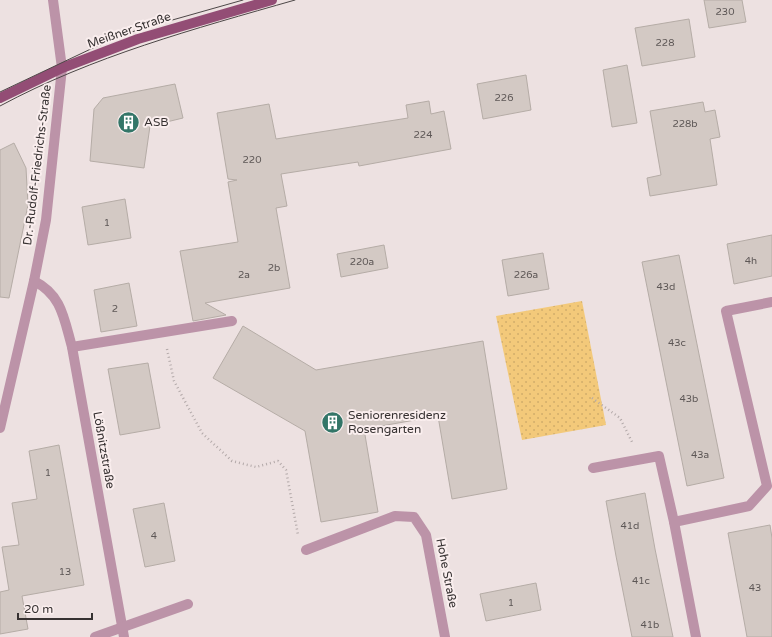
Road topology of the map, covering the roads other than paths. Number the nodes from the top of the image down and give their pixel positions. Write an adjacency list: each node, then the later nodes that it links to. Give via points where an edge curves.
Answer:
1 (53, 0): 3 (street, Dr.-Rudolf-Friedrichs-Straße)
2 (272, 0): 3 (main road, Meißner Straße, via 138,39)
3 (62, 68): 4 (main road, Meißner Straße); 5 (street, Dr.-Rudolf-Friedrichs-Straße, via 46,220)
4 (0, 98)
5 (34, 281): 8 (street, Lößnitzstraße, via 46,287 55,297 63,313); 9 (street, Dr.-Rudolf-Friedrichs-Straße)
6 (772, 302): 11 (street, via 726,311 767,486 749,506)
7 (232, 321): 8 (street)
8 (72, 347): 14 (street, Lößnitzstraße)
9 (0, 428)
10 (593, 468): 11 (street, via 659,456)
11 (674, 522): 17 (street)
12 (306, 550): 16 (street, Hohe Straße, via 395,516 414,517 426,535)
13 (188, 604): 14 (street)
14 (123, 632): 15 (street)
15 (95, 637)
16 (445, 637)
17 (696, 637)

